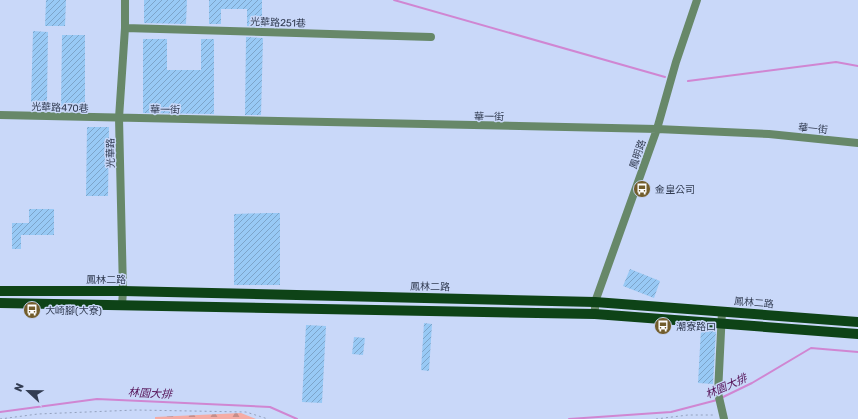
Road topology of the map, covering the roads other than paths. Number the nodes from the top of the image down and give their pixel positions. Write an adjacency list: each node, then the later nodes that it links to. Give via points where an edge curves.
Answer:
1 (125, 0): 3 (street, 光華路)
2 (694, 1): 7 (street, 鳳明路)
3 (125, 28): 4 (street, 光華路251巷); 6 (street, 光華路)
4 (431, 37)
5 (0, 115): 6 (street, 光華路470巷)
6 (119, 118): 7 (street, 華一街); 10 (street, 光華路)
7 (657, 129): 8 (street, 華一街, via 769,134); 11 (street, 鳳明路)
8 (858, 143)
9 (0, 290): 10 (main road, 鳳林二路)
10 (123, 291): 11 (main road, 鳳林二路); 13 (street, 光華路)
11 (596, 302): 14 (main road, 鳳林二路); 15 (street, 鳳明路)
12 (0, 303): 13 (main road)
13 (122, 305): 15 (main road)
14 (722, 311): 16 (main road, 鳳林二路); 17 (street)
15 (595, 314): 17 (main road)
16 (858, 322)
17 (722, 323): 18 (main road); 19 (street, via 718,392)
18 (858, 334)
19 (723, 415)

